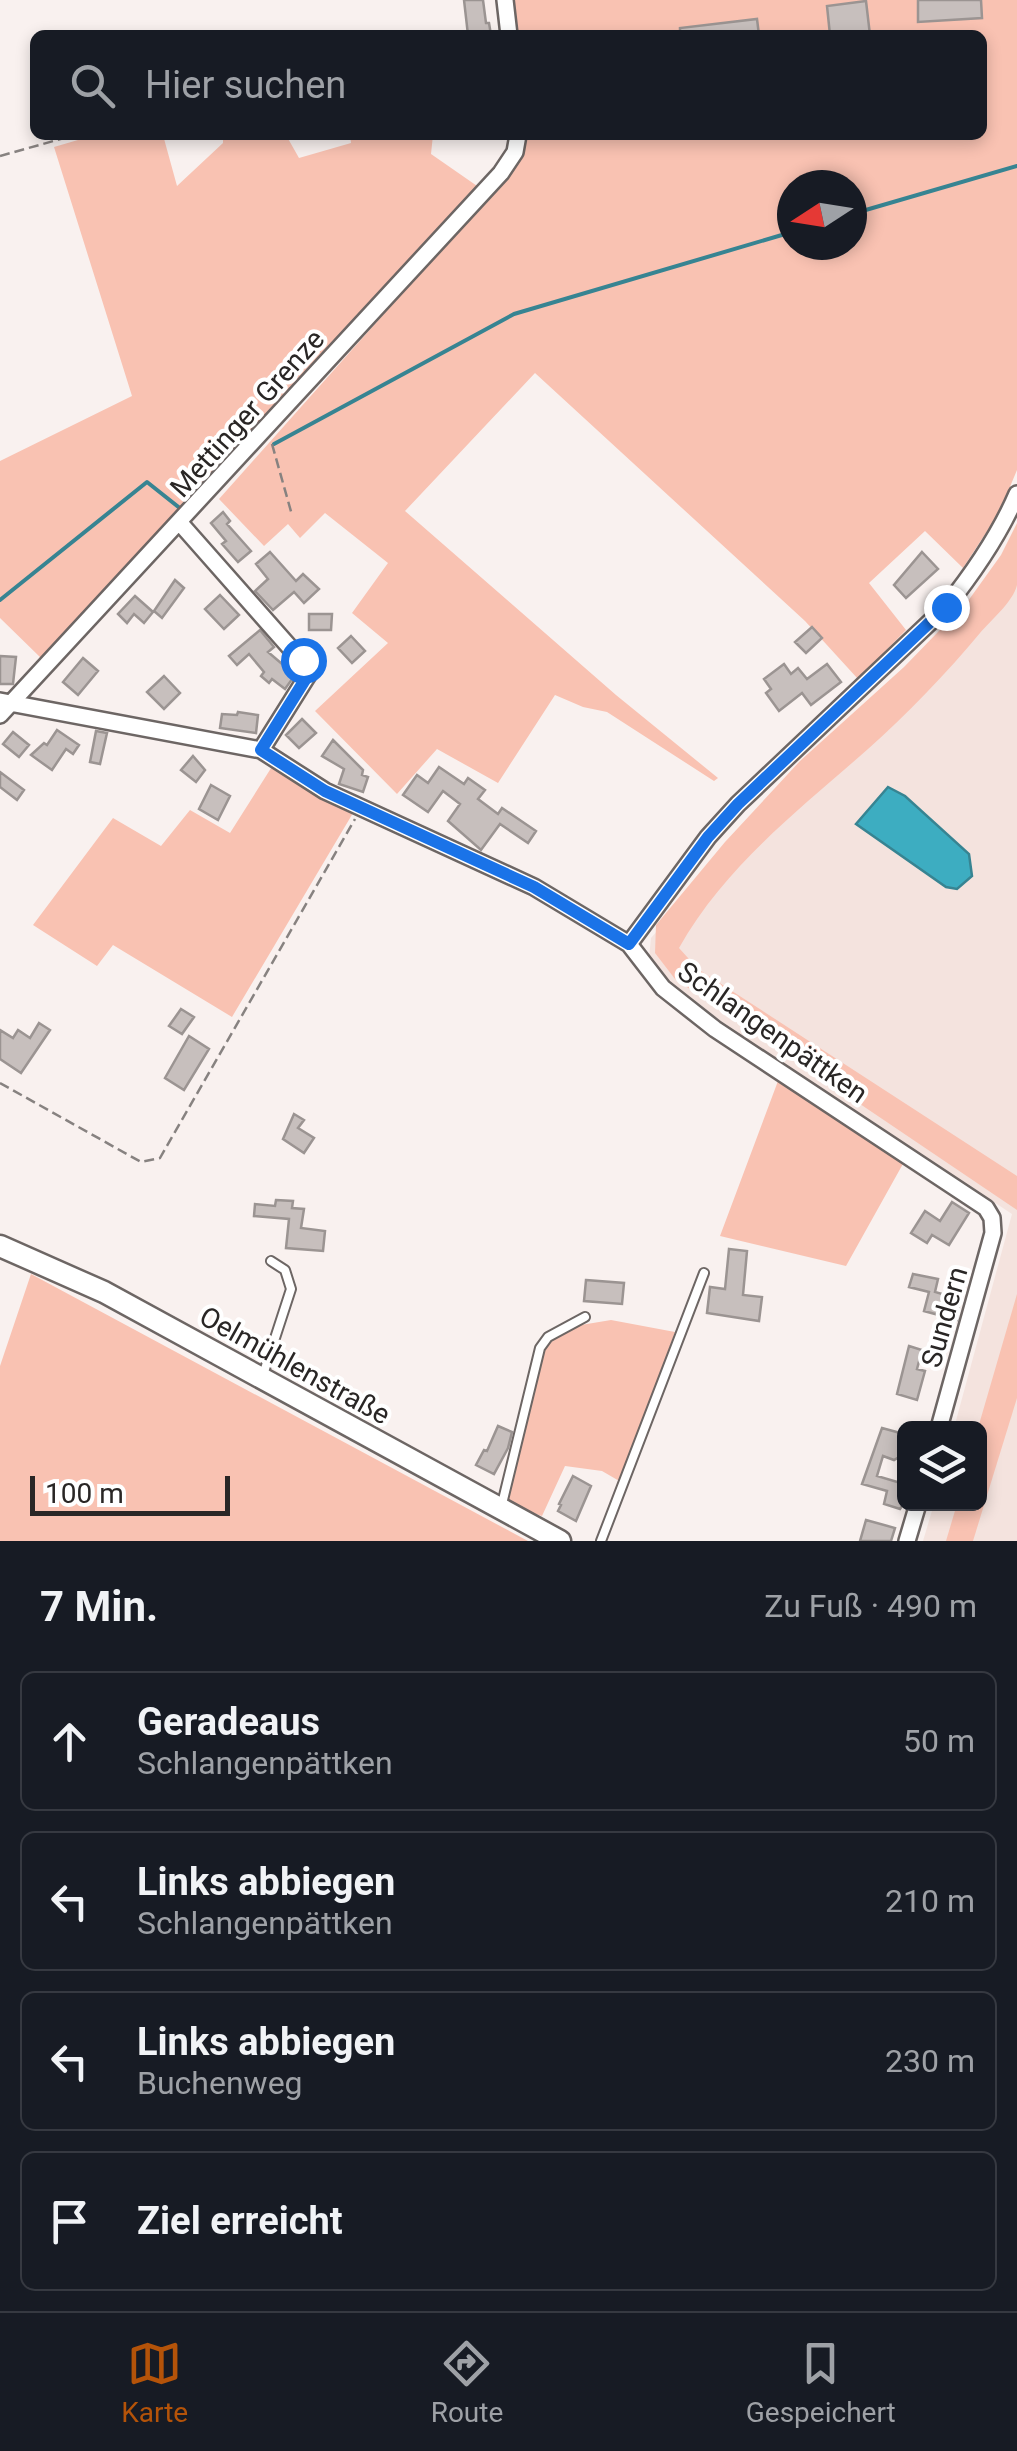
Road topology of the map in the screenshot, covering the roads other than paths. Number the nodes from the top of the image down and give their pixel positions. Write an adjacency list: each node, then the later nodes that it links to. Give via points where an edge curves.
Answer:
1 (504, 0): 2 (street)
2 (509, 30)
3 (517, 140): 5 (street, Mettinger Grenze, via 501,172)
4 (1017, 494): 8 (street, via 946,607 738,804)
5 (180, 523): 6 (street, Mettinger Grenze); 7 (street, via 308,668)
6 (4, 706): 7 (street, Schlangenpättken)
7 (261, 750): 8 (street, Schlangenpättken, via 325,791 534,887)
8 (629, 944): 9 (street, Schlangenpättken, via 662,988 715,1029 928,1168)
9 (992, 1218): 15 (street, Sundern)
10 (0, 1246): 14 (street, Oelmühlenstraße, via 104,1292)
11 (271, 1261): 14 (lane, via 285,1270 291,1289)
12 (704, 1273): 19 (lane)
13 (585, 1317): 16 (lane, via 540,1348)
14 (262, 1378): 16 (street, Oelmühlenstraße)
15 (941, 1421)
16 (500, 1508): 18 (street, Oelmühlenstraße)
17 (916, 1511): 20 (street)
18 (560, 1541)
19 (601, 1541)
20 (908, 1541)

